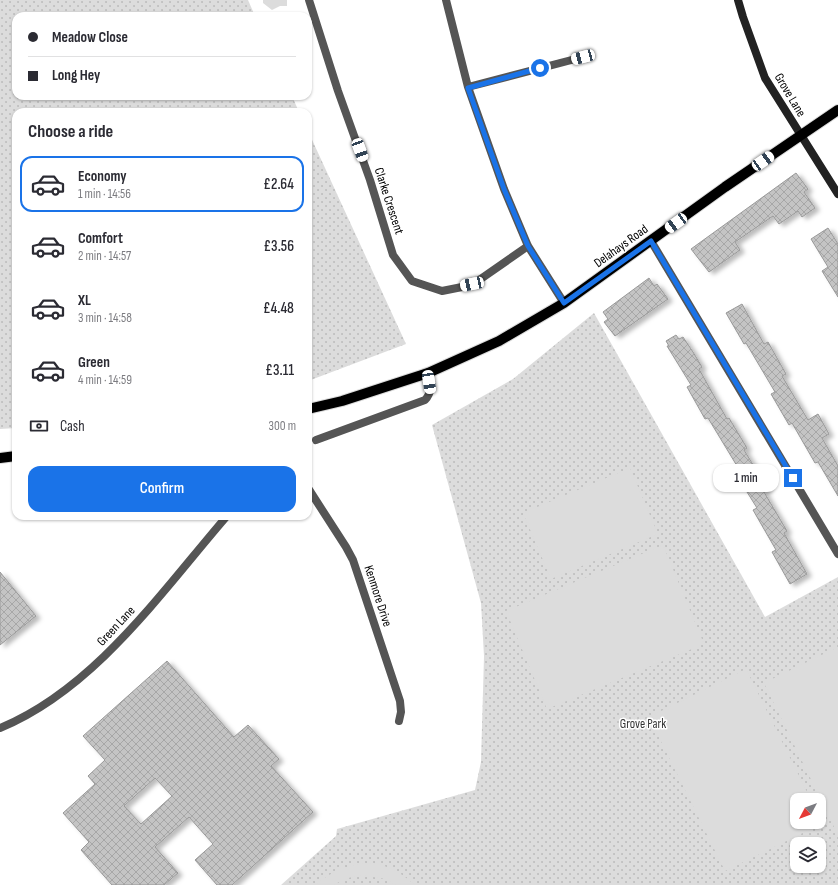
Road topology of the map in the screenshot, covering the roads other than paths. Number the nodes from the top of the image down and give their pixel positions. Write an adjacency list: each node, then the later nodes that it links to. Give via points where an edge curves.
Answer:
1 (309, 0): 10 (street, Clarke Crescent, via 393,255 412,281 442,291 472,284)
2 (446, 0): 5 (street)
3 (738, 0): 7 (street, Grove Lane, via 765,78)
4 (583, 57): 5 (street)
5 (468, 88): 10 (street, via 504,189)
6 (838, 110): 7 (main road, Delahays Road)
7 (801, 135): 8 (street, Grove Lane); 9 (main road, Delahays Road)
8 (838, 194)
9 (651, 241): 11 (main road, Delahays Road); 19 (street)
10 (528, 246): 11 (street)
11 (564, 303): 12 (main road, Delahays Road, via 499,341)
12 (428, 373): 13 (main road, Delahays Road); 14 (street, via 431,391 425,400)
13 (312, 408)
14 (316, 440)
15 (12, 456): 16 (main road)
16 (0, 458)
17 (312, 494): 20 (street, Kenmore Drive, via 353,560 400,701)
18 (224, 520): 21 (street, Green Lane, via 106,655 57,695 23,717)
19 (838, 554)
20 (399, 720)
21 (0, 728)

